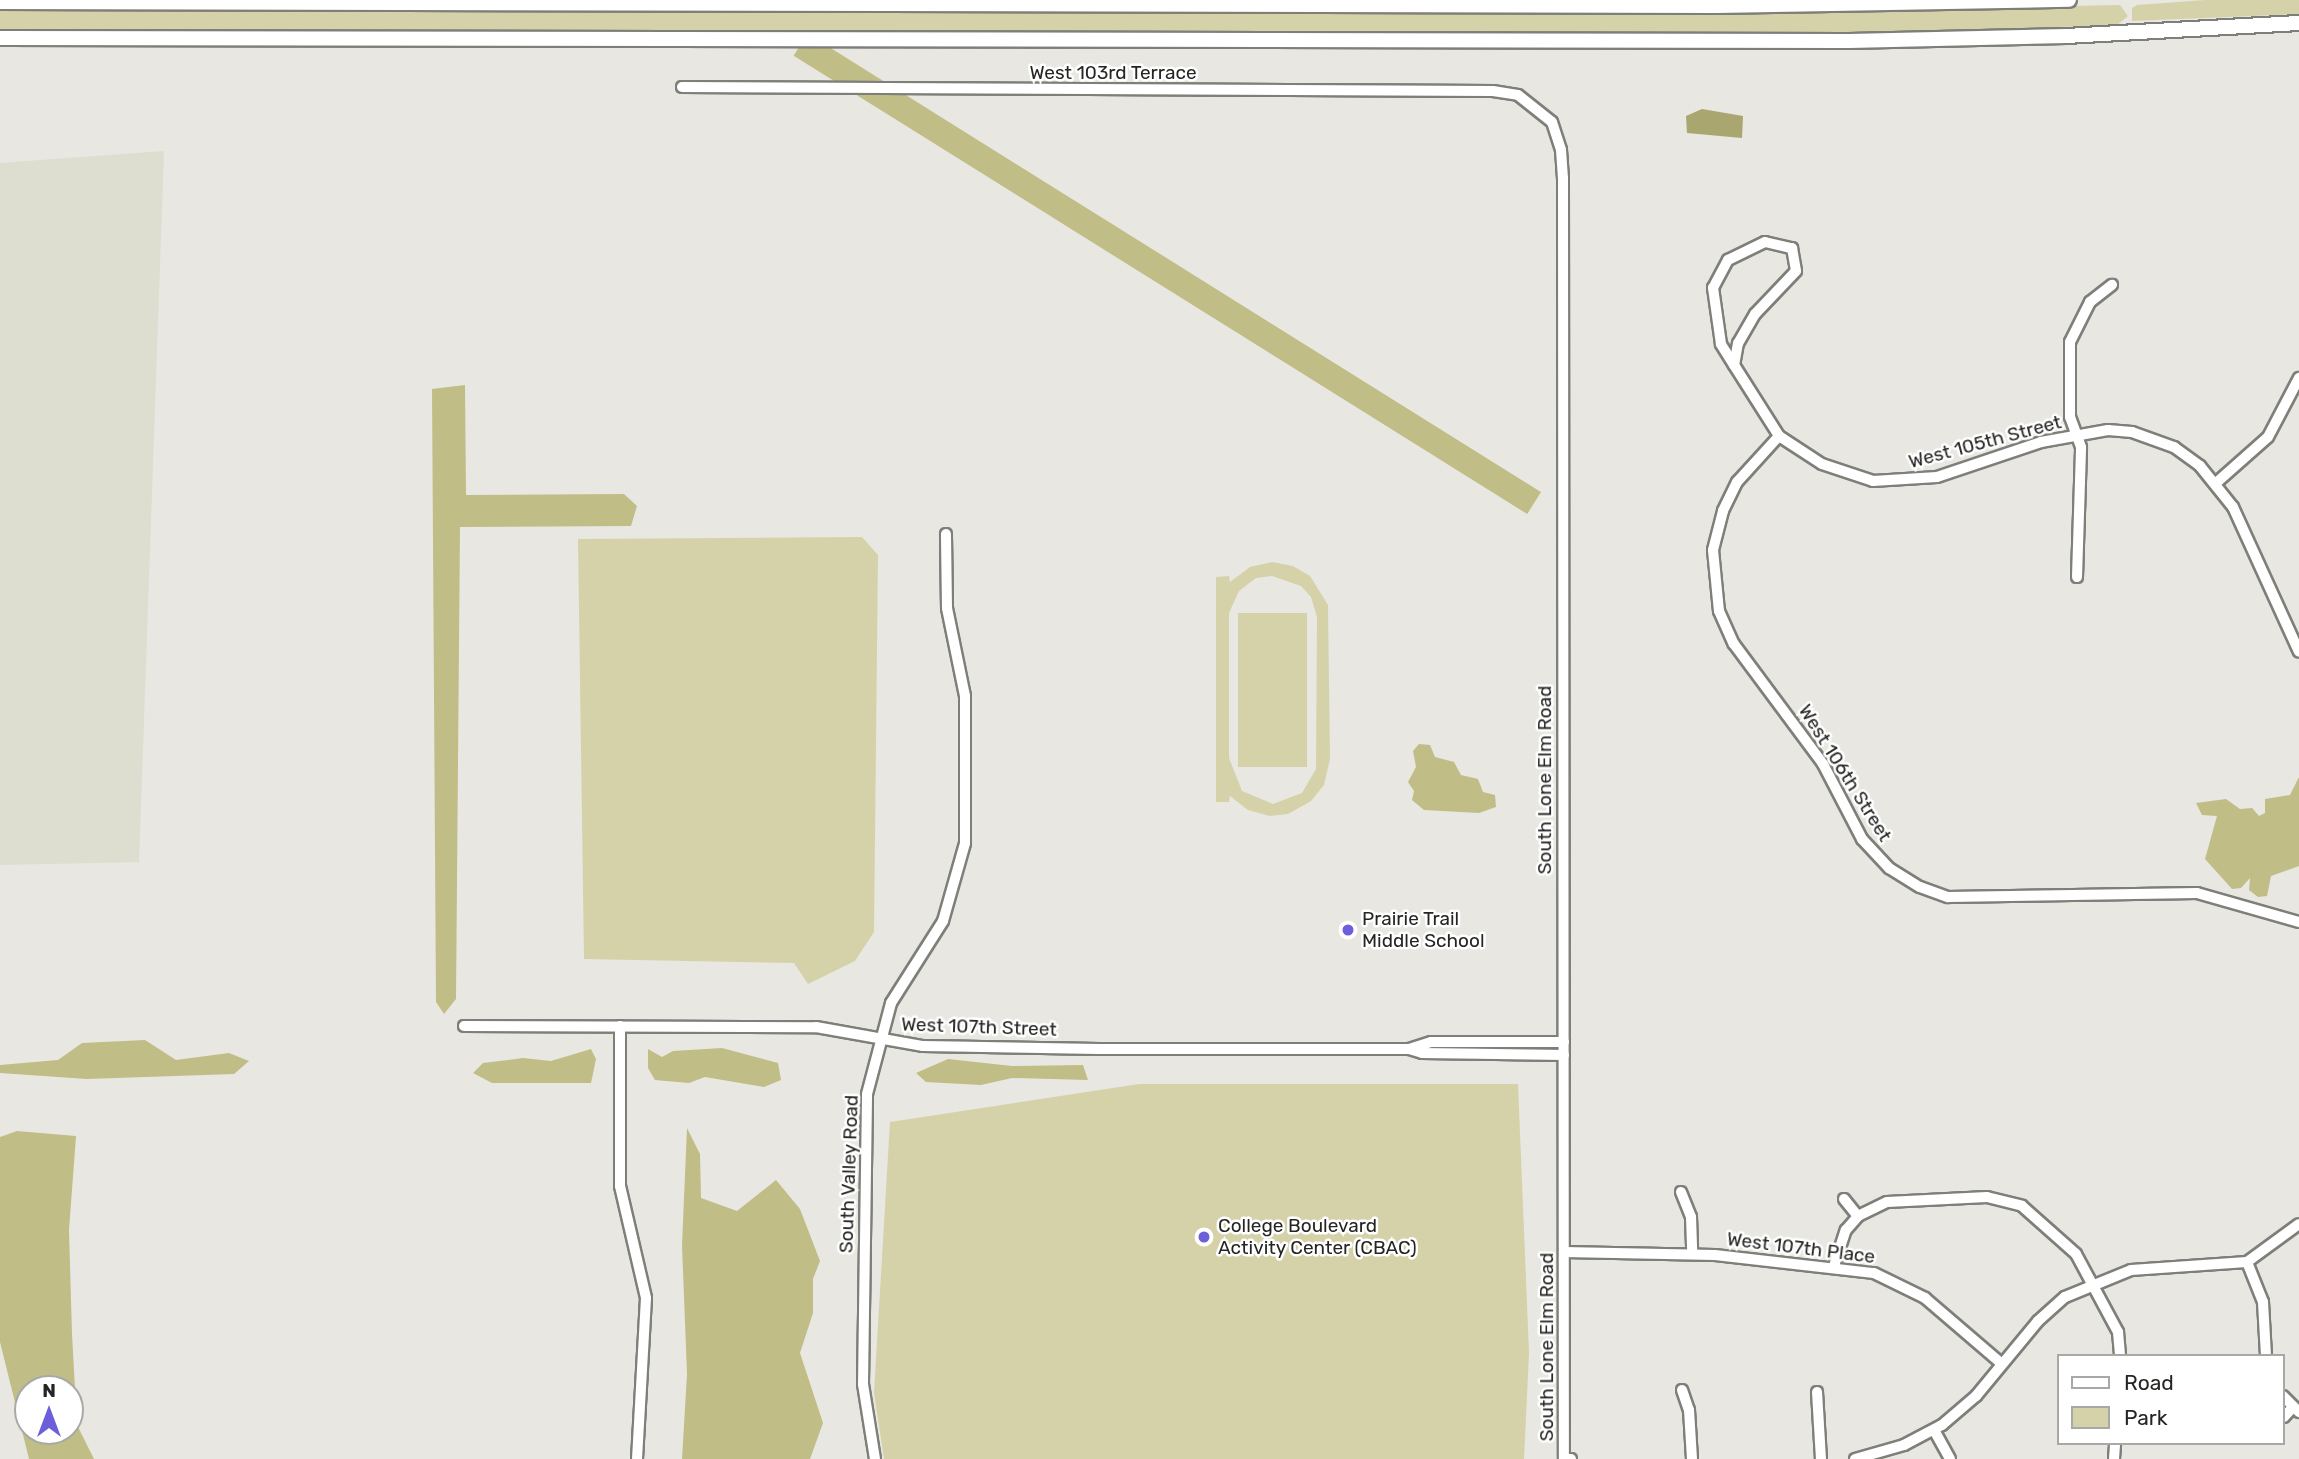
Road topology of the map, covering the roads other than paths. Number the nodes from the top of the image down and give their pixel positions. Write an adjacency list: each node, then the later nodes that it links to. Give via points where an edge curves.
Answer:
1 (2069, 0): 2 (highway, via 1730,6)
2 (0, 2)
3 (2299, 23): 4 (highway, via 2066,36 1849,41)
4 (0, 38)
5 (682, 87): 6 (street, West 103rd Terrace, via 1493,91 1518,95)
6 (1539, 108): 20 (street, South Lone Elm Road, via 1558,134 1562,164)
7 (2112, 285): 10 (street, via 2090,302 2073,328 2068,398)
8 (1734, 365): 8 (street, West 105th Street, via 1721,344 1715,318 1716,278 1739,251 1765,242 1784,243 1796,254 1796,271 1755,314 1738,343); 11 (street, West 105th Street)
9 (2299, 378): 12 (street, via 2268,437)
10 (2076, 435): 11 (street, West 105th Street, via 1937,477 1889,482 1841,472); 12 (street, West 105th Street, via 2108,430 2153,438 2190,457); 14 (street, via 2081,459)
11 (1779, 436): 16 (street, West 106th Street, via 1747,468 1723,511 1713,550 1717,603 1734,643 1821,760 1862,839 1889,868 1948,897 2197,893)
12 (2216, 483): 15 (street, West 105th Street, via 2233,507)
13 (946, 534): 19 (street, South Valley Road, via 947,608 965,696 964,853 943,921 902,982)
14 (2077, 577)
15 (2299, 652)
16 (2299, 922)
17 (464, 1026): 18 (street, West 107th Street)
18 (620, 1026): 19 (street, West 107th Street, via 832,1028); 38 (street, via 620,1186 646,1298)
19 (881, 1038): 21 (street, West 107th Street, via 936,1047); 39 (street, South Valley Road, via 867,1094 864,1155 863,1384)
20 (1564, 1042): 21 (street, West 107th Street, via 1431,1042); 22 (street, South Lone Elm Road)
21 (1409, 1049): 22 (street, West 107th Street, via 1422,1054)
22 (1564, 1055): 27 (street, South Lone Elm Road)
23 (1681, 1192): 28 (street, via 1691,1217)
24 (1844, 1199): 25 (street)
25 (1858, 1216): 30 (street, via 1839,1244); 31 (street, via 1887,1202 1931,1197 1987,1198 2022,1206 2076,1254)
26 (2299, 1224): 29 (street)
27 (1564, 1252): 28 (street, West 107th Place); 40 (street, South Lone Elm Road)
28 (1692, 1254): 30 (street, West 107th Place)
29 (2247, 1262): 31 (street, via 2131,1270); 33 (street, via 2263,1302)
30 (1835, 1266): 34 (street, West 107th Place, via 1874,1272 1913,1289)
31 (2095, 1283): 32 (street, via 2118,1332); 34 (street, via 2051,1308)
32 (2120, 1354)
33 (2266, 1354)
34 (2001, 1364): 37 (street, via 1976,1396)
35 (1682, 1390): 42 (street, via 1689,1410)
36 (1818, 1392): 43 (street)
37 (1934, 1430): 44 (street, via 1904,1445); 45 (street)
38 (637, 1459)
39 (875, 1459)
40 (1564, 1459): 41 (street)
41 (1571, 1459)
42 (1692, 1459)
43 (1821, 1459)
44 (1855, 1459)
45 (1950, 1459)

